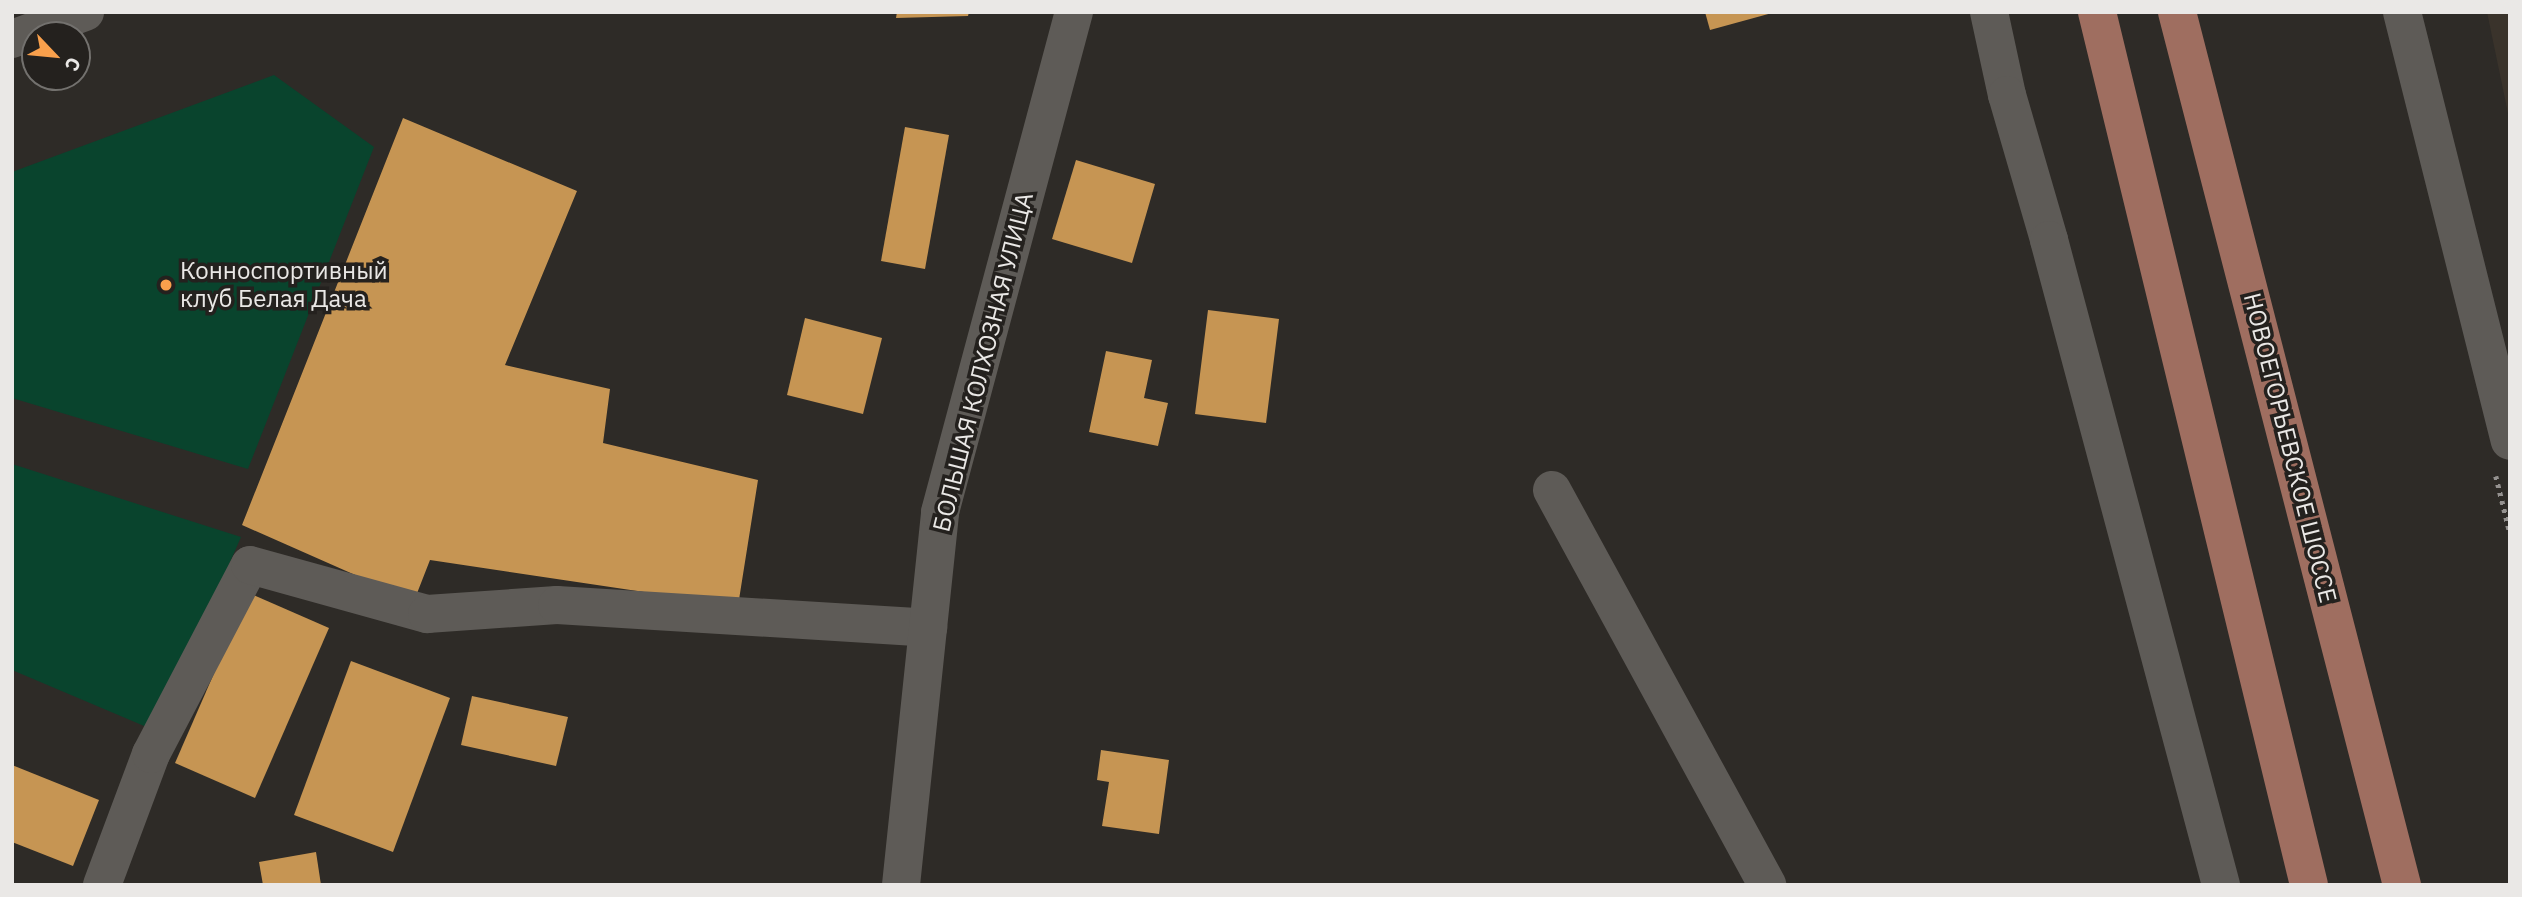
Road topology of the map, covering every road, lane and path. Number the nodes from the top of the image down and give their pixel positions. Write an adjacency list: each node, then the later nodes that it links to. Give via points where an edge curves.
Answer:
1 (85, 12): 7 (street)
2 (1074, 12): 10 (street, БОЛЬШАЯ КОЛХОЗНАЯ УЛИЦА, via 940,512)
3 (1989, 12): 14 (street, via 2007,95)
4 (2097, 12): 15 (main road)
5 (2177, 12): 16 (main road, НОВОЕГОРЬЕВСКОЕ ШОССЕ)
6 (2402, 12): 8 (street)
7 (12, 39)
8 (2510, 441)
9 (1552, 489): 13 (street)
10 (928, 628): 11 (street, via 557,605 427,614 250,565 151,754); 12 (street, БОЛЬШАЯ КОЛХОЗНАЯ УЛИЦА)
11 (102, 885)
12 (901, 885)
13 (1767, 885)
14 (2221, 885)
15 (2309, 885)
16 (2402, 885)

